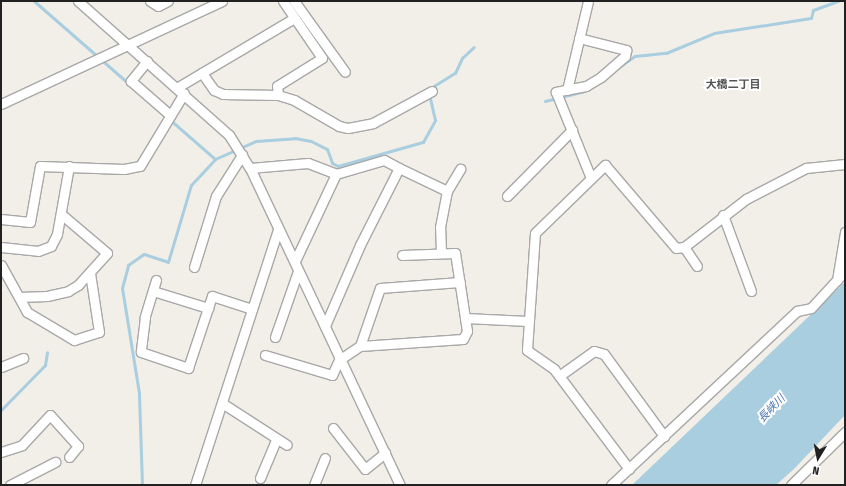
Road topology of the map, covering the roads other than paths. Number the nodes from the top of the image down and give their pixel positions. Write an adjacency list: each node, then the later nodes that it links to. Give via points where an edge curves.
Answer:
1 (78, 1): 10 (street)
2 (150, 1): 3 (street, via 158,6)
3 (168, 1)
4 (222, 1): 10 (street)
5 (283, 1): 8 (street)
6 (294, 1): 12 (street)
7 (588, 1): 9 (street)
8 (294, 18): 13 (street); 17 (street, via 322,58 277,86)
9 (579, 38): 15 (street); 15 (street, via 626,50 625,56 601,78 586,86)
10 (128, 45): 11 (street); 18 (street)
11 (147, 61): 14 (street); 19 (street, via 131,81)
12 (345, 72)
13 (202, 73): 14 (street); 17 (street, via 214,90 223,94)
14 (181, 90): 19 (street); 21 (street, via 217,121)
15 (567, 90): 20 (street, via 556,92)
16 (432, 91): 17 (street, via 373,123 355,128 339,126 294,100)
17 (278, 95)
18 (1, 104)
19 (170, 115): 23 (street, via 140,166 134,169)
20 (572, 130): 28 (street); 30 (street)
21 (242, 155): 24 (street); 43 (street, via 216,196)
22 (845, 164): 32 (street, via 806,168)
23 (69, 166): 31 (street); 33 (street, via 40,166 30,222)
24 (250, 168): 27 (street, via 308,163); 34 (street)
25 (399, 168): 27 (street, via 384,160); 29 (street); 57 (street, via 360,246)
26 (460, 169): 29 (street)
27 (336, 174): 40 (street)
28 (591, 178): 37 (street, via 605,165 676,248); 56 (street, via 535,233)
29 (446, 191): 38 (street, via 440,226)
30 (507, 196)
31 (61, 214): 36 (street, via 55,240 45,250); 46 (street, via 107,253)
32 (723, 215): 37 (street); 51 (street)
33 (1, 219)
34 (278, 229): 40 (street); 54 (street)
35 (845, 232): 48 (street)
36 (1, 247)
37 (684, 247): 42 (street)
38 (441, 252): 39 (street); 49 (street, via 455,252)
39 (402, 255)
40 (295, 261): 44 (street)
41 (1, 265): 52 (street)
42 (697, 266)
43 (194, 267)
44 (298, 271): 57 (street); 58 (street)
45 (845, 271): 48 (street)
46 (90, 273): 52 (street, via 78,285 58,294); 52 (street, via 99,332 74,340 27,312)
47 (156, 280): 50 (street)
48 (837, 280): 68 (street, via 810,308 797,311)
49 (460, 282): 55 (street); 59 (street, via 380,288)
50 (153, 291): 53 (street); 53 (street, via 145,317 141,352 188,368)
51 (751, 291)
52 (19, 297)
53 (208, 308): 54 (street, via 212,296)
54 (252, 309): 65 (street)
55 (465, 318): 56 (street); 59 (street, via 468,331 463,339)
56 (528, 321): 64 (street, via 528,350)
57 (325, 326): 62 (street)
58 (275, 337)
59 (360, 346): 62 (street)
60 (265, 355): 62 (street, via 332,375)
61 (23, 358): 63 (street)
62 (339, 360): 72 (street)
63 (1, 367)
64 (559, 376): 68 (street, via 594,351 604,354); 76 (street)
65 (222, 403): 69 (street); 80 (street)
66 (333, 428): 72 (street, via 365,469)
67 (845, 432): 83 (street)
68 (664, 436): 76 (street)
69 (276, 440): 70 (street); 77 (street)
70 (287, 446)
71 (1, 452): 73 (street, via 22,445 50,415 78,446)
72 (385, 453): 81 (street)
73 (69, 457)
74 (325, 458): 78 (street)
75 (55, 462): 79 (street)
76 (629, 469): 82 (street)
77 (260, 478)
78 (316, 484)
79 (10, 485)
80 (195, 485)
81 (400, 485)
82 (611, 485)
83 (791, 485)

